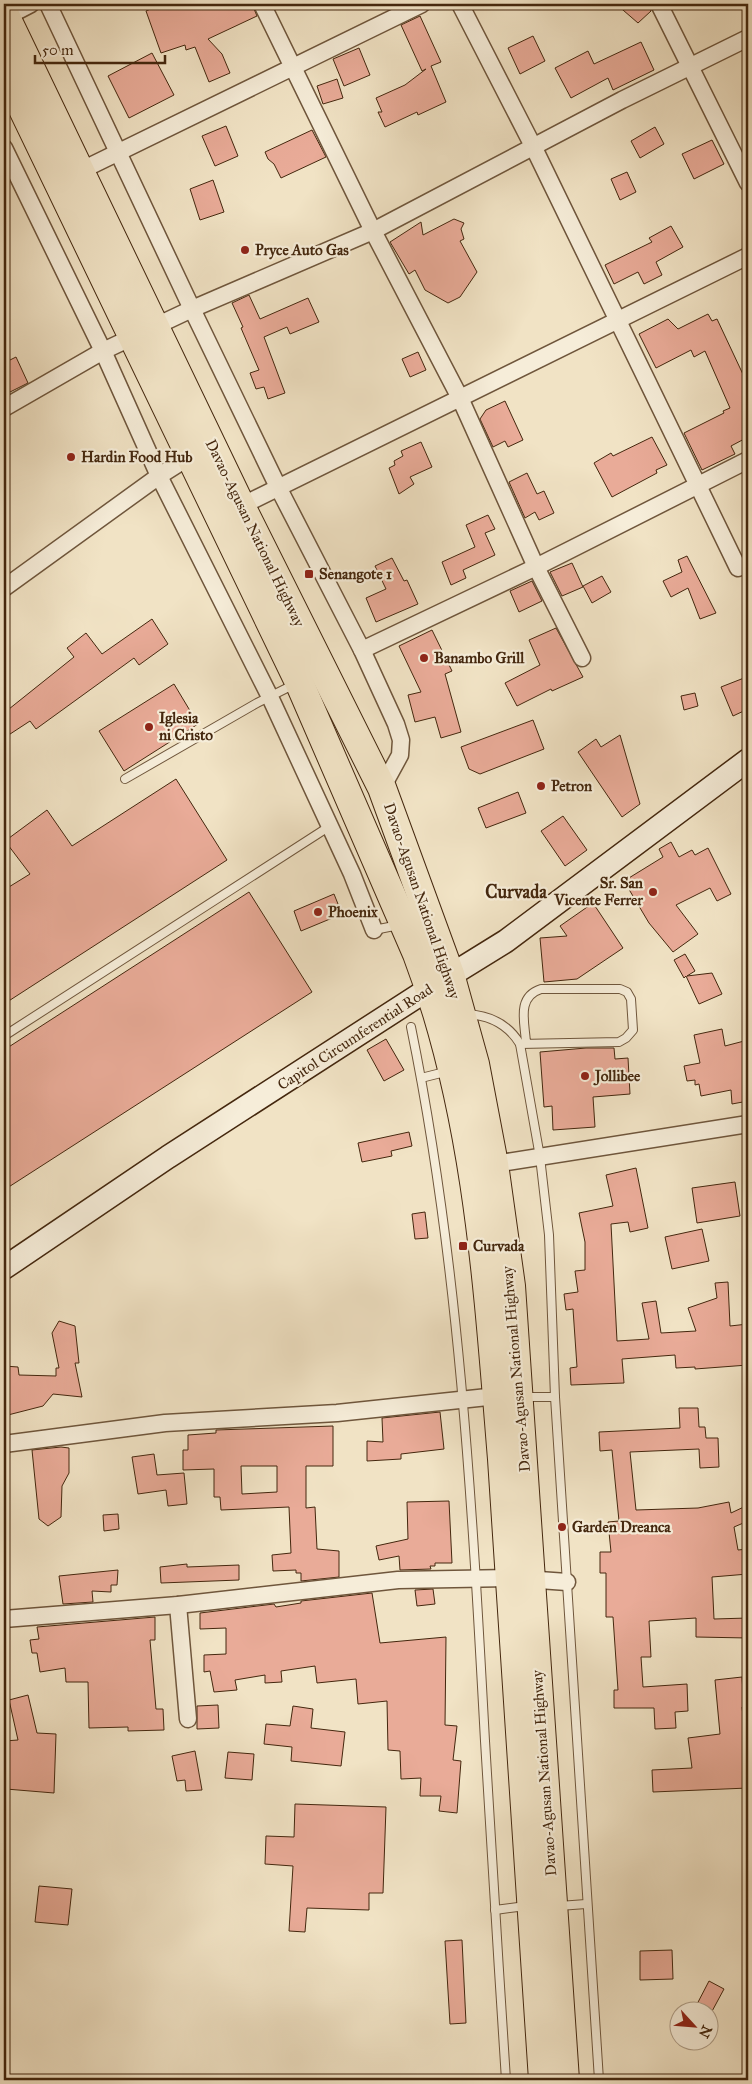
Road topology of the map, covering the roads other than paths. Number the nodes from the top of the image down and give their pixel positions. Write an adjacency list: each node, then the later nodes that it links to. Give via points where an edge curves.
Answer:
1 (31, 4): 7 (street)
2 (48, 4): 14 (street)
3 (262, 4): 10 (street)
4 (422, 4): 10 (street)
5 (460, 4): 12 (street)
6 (660, 4): 9 (street)
7 (5, 15): 15 (highway, Davao-Agusan National Highway)
8 (748, 38): 9 (street)
9 (690, 66): 12 (street); 16 (street)
10 (293, 68): 14 (street); 17 (street)
11 (9, 87): 21 (highway, Davao-Agusan National Highway)
12 (533, 146): 17 (street); 20 (street)
13 (4, 148): 22 (street)
14 (118, 151): 15 (street); 19 (street)
15 (80, 171): 21 (highway, Davao-Agusan National Highway)
16 (748, 183)
17 (373, 231): 19 (street); 23 (street)
18 (748, 256): 20 (street)
19 (192, 309): 21 (street); 29 (street)
20 (617, 318): 23 (street); 28 (street)
21 (143, 332): 22 (street); 25 (highway, Davao-Agusan National Highway); 30 (highway, Davao-Agusan National Highway)
22 (103, 351): 24 (street); 27 (street)
23 (460, 398): 29 (street); 31 (street)
24 (4, 408)
25 (189, 457): 27 (street); 36 (highway, Davao-Agusan National Highway)
26 (748, 460): 28 (street)
27 (159, 476): 33 (street); 37 (street)
28 (698, 486): 31 (street); 32 (street)
29 (278, 487): 30 (street); 34 (street)
30 (241, 506): 36 (highway, Davao-Agusan National Highway)
31 (536, 567): 34 (street); 35 (street)
32 (738, 568)
33 (4, 588)
34 (362, 650): 40 (street, via 401,740 400,755)
35 (582, 658)
36 (312, 676): 37 (lane); 40 (highway, Davao-Agusan National Highway); 42 (highway, Davao-Agusan National Highway)
37 (270, 697): 39 (lane); 41 (street)
38 (748, 760): 45 (main road, Capitol Circumferential Road, via 530,924)
39 (125, 779)
40 (382, 788): 45 (highway, Davao-Agusan National Highway)
41 (330, 826): 42 (street); 48 (lane)
42 (365, 868): 43 (highway, Davao-Agusan National Highway); 44 (street)
43 (405, 924): 44 (lane); 45 (highway, Davao-Agusan National Highway)
44 (374, 930)
45 (440, 981): 46 (highway, Davao-Agusan National Highway); 50 (highway, Davao-Agusan National Highway); 55 (main road, Capitol Circumferential Road, via 168,1157)
46 (461, 1013): 49 (lane, via 478,1014 502,1024); 54 (highway, Davao-Agusan National Highway, via 475,1064)
47 (411, 1028): 51 (lane)
48 (4, 1036)
49 (523, 1043): 49 (lane, via 619,1042 633,1030 631,999 620,988 534,992 523,1005); 53 (lane)
50 (453, 1070): 51 (lane); 56 (highway, Davao-Agusan National Highway, via 473,1167 487,1287)
51 (421, 1078): 58 (lane, via 452,1279)
52 (748, 1124): 53 (street)
53 (540, 1157): 54 (street); 57 (lane, via 550,1253)
54 (494, 1164): 56 (highway, Davao-Agusan National Highway, via 511,1286)
55 (4, 1268)
56 (508, 1397): 57 (lane); 58 (street); 60 (highway, Davao-Agusan National Highway)
57 (555, 1397): 62 (lane)
58 (463, 1401): 59 (street, via 338,1413 165,1423); 61 (lane)
59 (4, 1444)
60 (521, 1578): 61 (street); 62 (street); 67 (highway, Davao-Agusan National Highway)
61 (476, 1579): 63 (street, via 398,1580); 68 (lane)
62 (567, 1582): 66 (lane)
63 (178, 1605): 64 (street); 65 (street)
64 (4, 1619)
65 (188, 1719)
66 (586, 1904): 67 (lane); 72 (lane)
67 (542, 1906): 68 (lane); 70 (highway, Davao-Agusan National Highway); 71 (highway, Davao-Agusan National Highway)
68 (495, 1910): 69 (lane)
69 (506, 2080)
70 (543, 2080)
71 (565, 2080)
72 (599, 2080)

